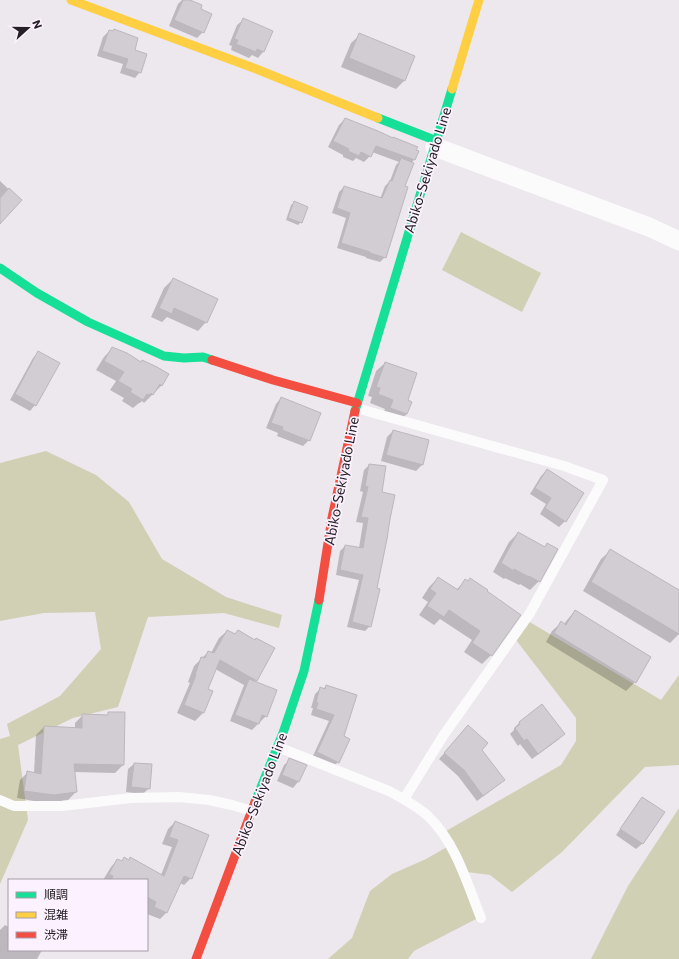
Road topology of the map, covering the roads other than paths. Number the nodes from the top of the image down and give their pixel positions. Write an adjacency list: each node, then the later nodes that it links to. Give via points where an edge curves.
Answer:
1 (72, 0): 3 (main road, via 251,67)
2 (479, 0): 3 (main road, Abiko-Sekiyado Line)
3 (436, 144): 4 (street); 6 (main road, Abiko-Sekiyado Line)
4 (679, 241)
5 (0, 268): 6 (main road, via 88,322 164,356 203,357)
6 (356, 405): 7 (main road, Abiko-Sekiyado Line, via 304,671); 8 (lane, via 564,466 603,480 530,613 443,736)
7 (278, 747): 8 (lane); 10 (main road, Abiko-Sekiyado Line)
8 (404, 799): 11 (lane, via 427,816 445,836 461,866)
9 (0, 800): 10 (lane, via 14,806 62,806 131,798 179,797 209,800)
10 (252, 811): 12 (main road, Abiko-Sekiyado Line)
11 (481, 918)
12 (196, 959)

